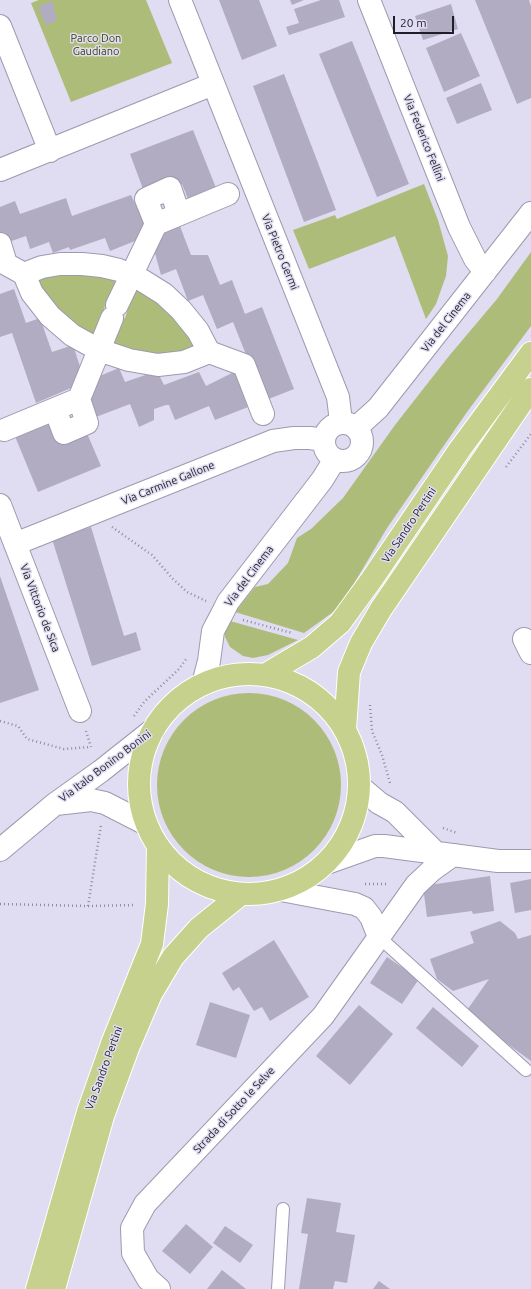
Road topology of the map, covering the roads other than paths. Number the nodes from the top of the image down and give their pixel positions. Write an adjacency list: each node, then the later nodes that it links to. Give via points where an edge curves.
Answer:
1 (180, 0): 4 (street, Via Pietro Germi)
2 (369, 0): 10 (street, Via Federico Fellini, via 459,227 475,259)
3 (0, 26): 5 (street)
4 (213, 84): 5 (street); 18 (street, Via Pietro Germi)
5 (50, 151): 6 (street)
6 (0, 170)
7 (228, 194): 12 (street, via 156,224)
8 (531, 213): 10 (street, Via del Cinema)
9 (0, 244): 11 (street, via 6,264)
10 (485, 272): 18 (street, Via del Cinema, via 378,408)
11 (24, 274): 12 (street, via 42,267 82,264 102,266); 13 (street, via 32,293 50,316 72,335)
12 (131, 275): 13 (street); 14 (street, via 164,294 181,310 198,331)
13 (99, 350): 14 (street, via 129,360 158,365 184,362); 19 (street, via 79,399)
14 (209, 352): 17 (street, via 244,365)
15 (531, 353): 24 (main road, Via Sandro Pertini, via 460,449 340,623 312,647)
16 (531, 389): 28 (main road, via 381,609 361,643 349,672)
17 (264, 414)
18 (349, 425): 20 (street, Via del Cinema, via 335,424 326,433); 21 (street, via 361,432 361,450 353,459)
19 (4, 430)
20 (324, 440): 21 (street, via 326,451); 23 (street, Via Carmine Gallone, via 294,438 273,441)
21 (335, 460): 25 (street, Via del Cinema, via 226,607 213,631 210,661)
22 (0, 505): 23 (street, Via Vittorio de Sica)
23 (15, 544): 26 (street, Via Vittorio de Sica)
24 (265, 675): 25 (main road, via 234,675); 28 (main road, via 297,685 324,703)
25 (203, 684): 27 (main road, via 175,703)
26 (80, 711)
27 (154, 729): 30 (street, Via Italo Bonino Bonini, via 102,771); 31 (main road, via 142,759 139,792)
28 (345, 730): 29 (main road, via 356,757)
29 (359, 786): 34 (street); 36 (main road, via 355,814 344,840)
30 (55, 804): 31 (street, Via Italo Bonino Bonini, via 91,800 105,803); 33 (street, Via Italo Bonino Bonini)
31 (146, 824): 32 (main road)
32 (158, 846): 38 (main road, via 180,870 208,887); 42 (main road, Via Sandro Pertini, via 158,904 152,944 88,1112)
33 (0, 850)
34 (444, 854): 35 (street, via 498,861); 36 (street, via 375,846); 39 (street, Strada di Sotto le Selve, via 416,885)
35 (531, 860)
36 (327, 863): 37 (main road, via 306,879)
37 (281, 890): 38 (main road, via 261,894); 39 (street, via 355,904 364,908 371,917)
38 (240, 894): 43 (main road, Via Sandro Pertini, via 198,928 173,957 151,994 103,1116)
39 (379, 937): 40 (lane); 44 (street, Strada di Sotto le Selve, via 323,1016 145,1204 132,1228 133,1253 148,1279)
40 (526, 1070)
41 (283, 1209): 45 (lane)
42 (36, 1289)
43 (54, 1289)
44 (159, 1289)
45 (278, 1289)

